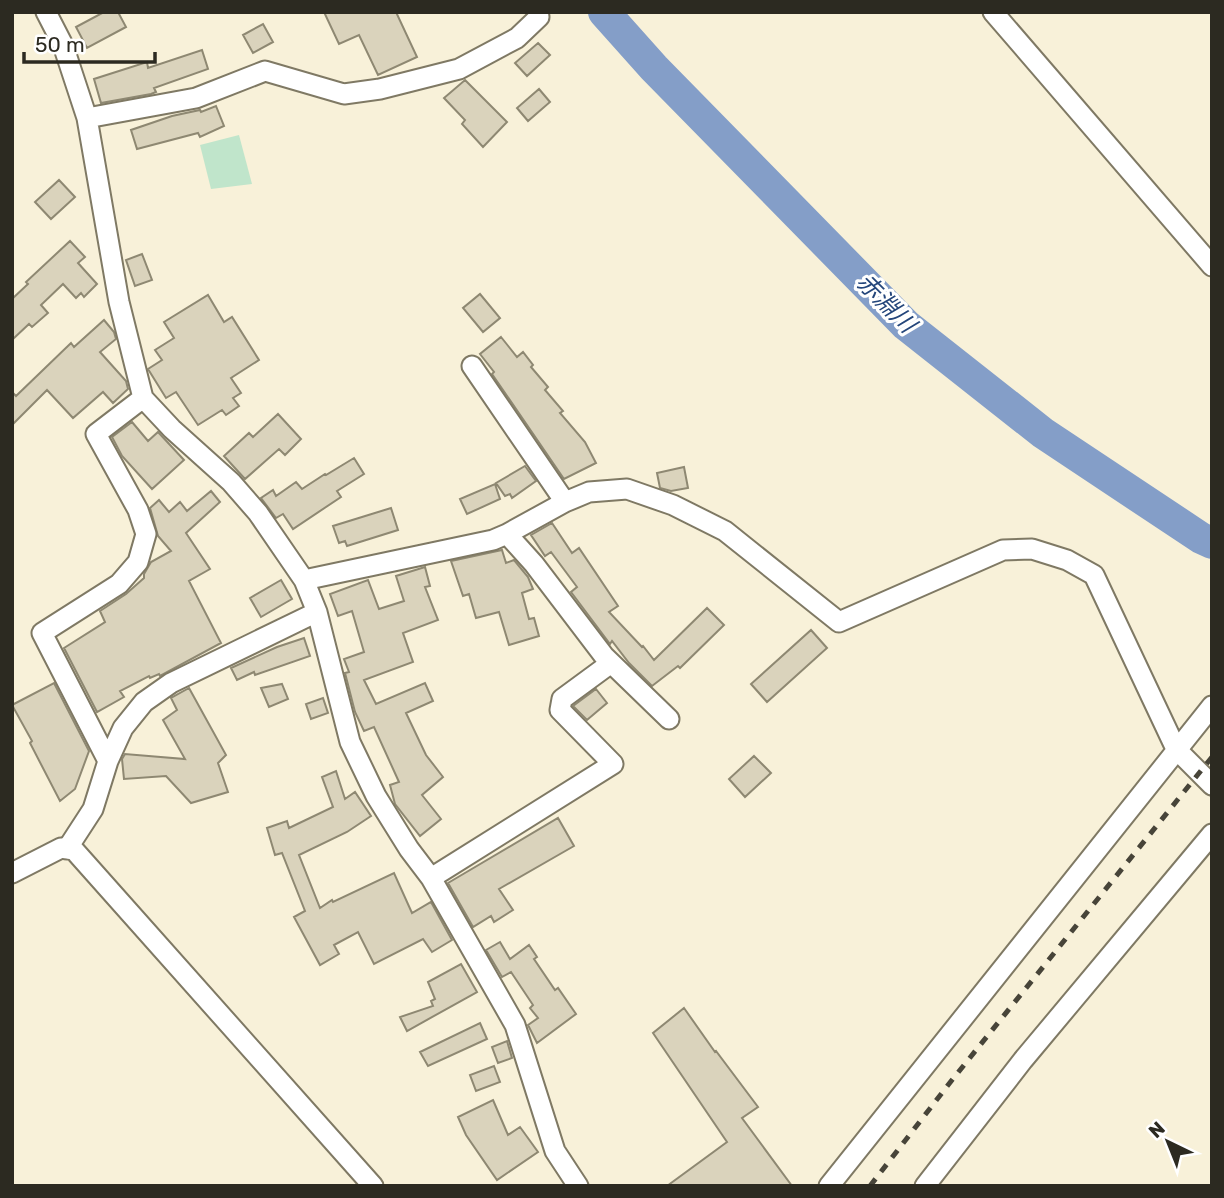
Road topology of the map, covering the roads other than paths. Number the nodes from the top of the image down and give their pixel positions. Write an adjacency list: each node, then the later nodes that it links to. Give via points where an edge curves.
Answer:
1 (46, 12): 4 (street, via 63,45)
2 (993, 12): 5 (street)
3 (539, 17): 4 (street, via 517,38 459,69 380,89 344,94 265,71 196,97)
4 (87, 118): 7 (street, via 120,302)
5 (1212, 266)
6 (472, 366): 8 (street)
7 (143, 398): 10 (street, via 231,482); 16 (street, via 96,434 138,510 146,534 138,562 119,583 42,633)
8 (565, 502): 9 (street); 15 (street, via 589,492 627,489 673,505 725,531 839,622 1003,550 1032,549 1067,560 1094,575)
9 (506, 534): 10 (street); 12 (street)
10 (304, 580): 11 (street)
11 (317, 612): 16 (street, via 171,683 144,702 123,728); 21 (street, via 350,742 376,796)
12 (611, 663): 14 (street); 21 (street, via 562,699 560,710 613,764)
13 (1212, 706): 15 (street)
14 (669, 719)
15 (1176, 749): 17 (street); 24 (street)
16 (108, 761): 19 (street, via 93,809)
17 (1212, 785)
18 (1212, 834): 25 (street, via 1023,1060)
19 (67, 849): 20 (street, via 42,856); 22 (street, via 74,850)
20 (12, 873)
21 (431, 878): 23 (street, via 515,1026 555,1151)
22 (373, 1186)
23 (578, 1186)
24 (829, 1186)
25 (925, 1186)

